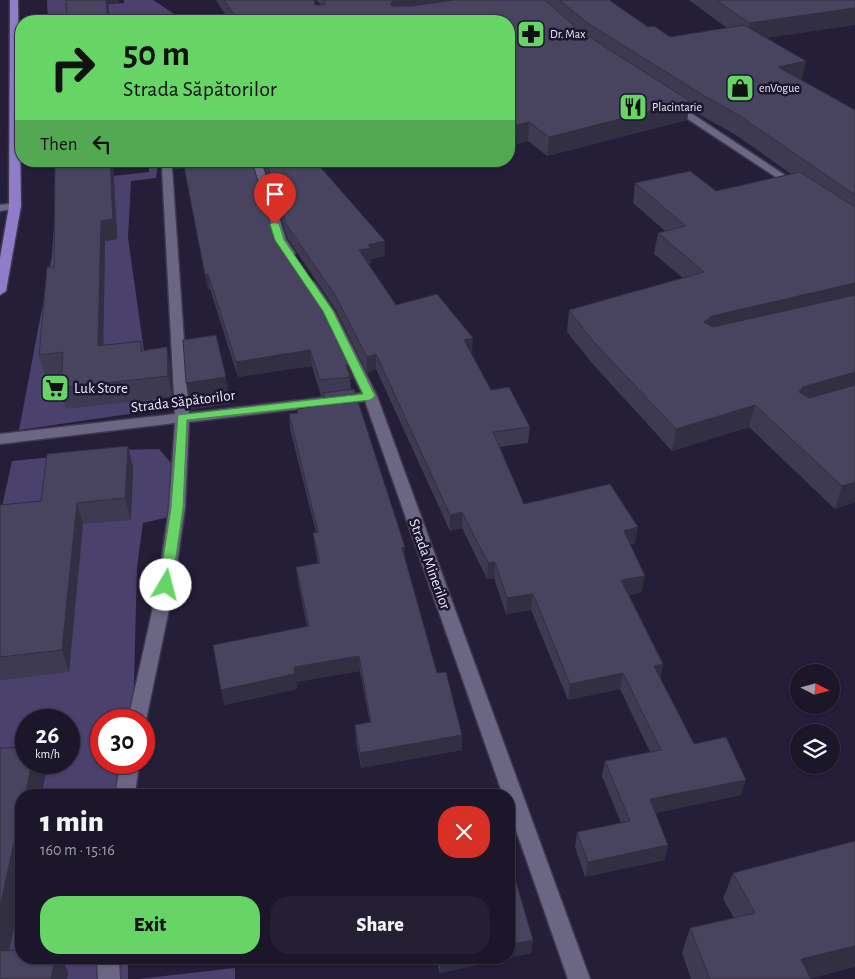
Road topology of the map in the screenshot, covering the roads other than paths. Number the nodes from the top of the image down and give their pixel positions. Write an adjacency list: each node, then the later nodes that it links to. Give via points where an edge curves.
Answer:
1 (14, 0): 6 (main road)
2 (664, 99): 5 (street)
3 (258, 167): 9 (street, Strada Minerilor, via 280,240 328,311)
4 (167, 168): 10 (street)
5 (807, 192)
6 (15, 206): 7 (street); 8 (main road)
7 (0, 208)
8 (0, 291)
9 (370, 396): 10 (street, Strada Săpătorilor); 15 (street, Strada Minerilor)
10 (182, 418): 11 (street, Strada Săpătorilor); 12 (street, via 176,518 166,585)
11 (0, 439)
12 (139, 709)
13 (128, 774): 14 (street)
14 (126, 789)
15 (512, 789)
16 (515, 799): 19 (street, Strada Minerilor)
17 (108, 964): 18 (street)
18 (108, 979)
19 (580, 979)

